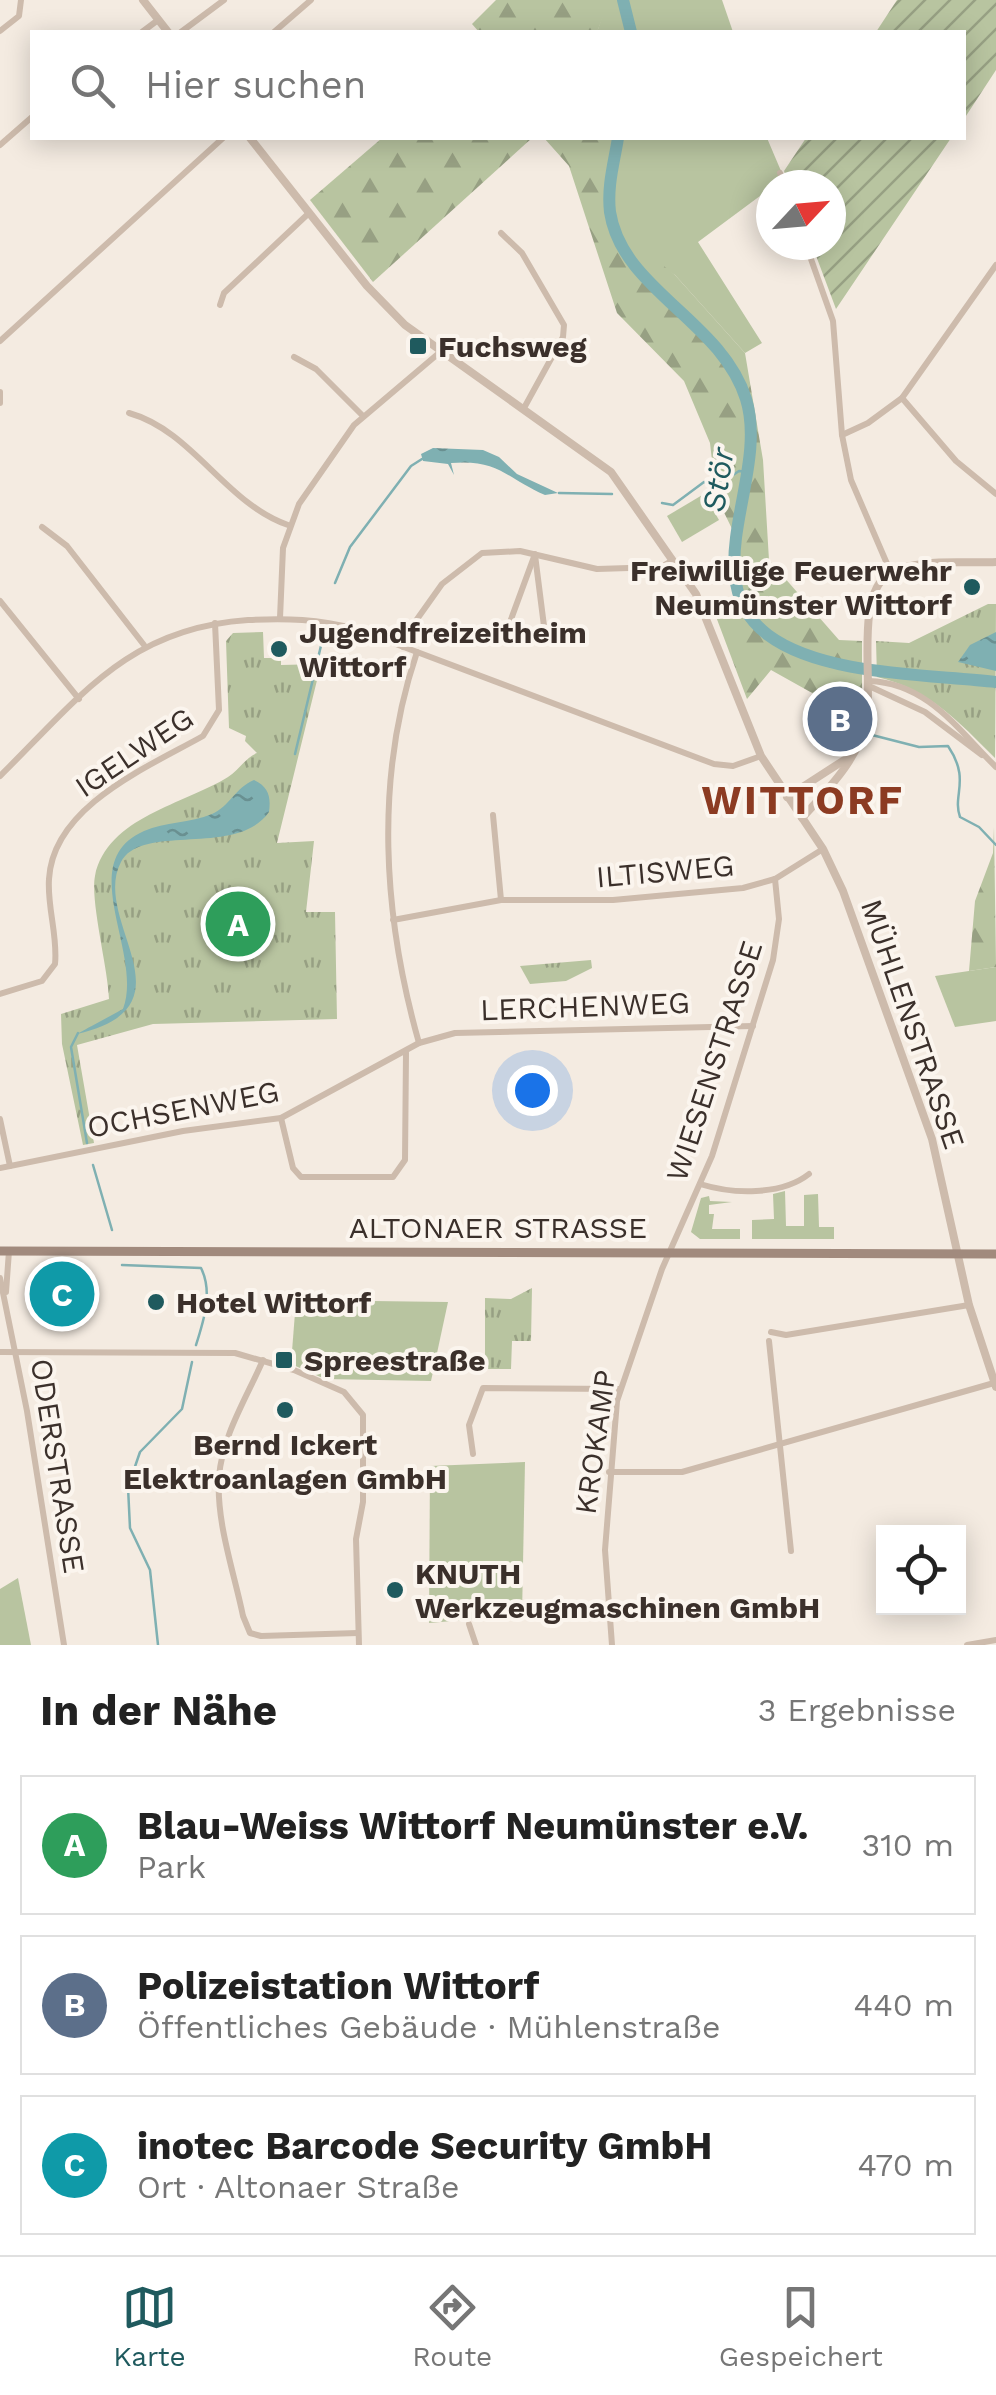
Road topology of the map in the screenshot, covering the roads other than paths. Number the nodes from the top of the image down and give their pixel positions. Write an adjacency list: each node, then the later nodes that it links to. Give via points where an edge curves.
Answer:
1 (21, 0): 10 (street, via 19,16)
2 (144, 0): 5 (street)
3 (224, 0): 8 (street)
4 (310, 0): 9 (street)
5 (158, 20): 6 (street); 7 (street)
6 (145, 30)
7 (166, 30)
8 (185, 30)
9 (276, 30)
10 (0, 31)
11 (30, 120): 14 (street)
12 (221, 140): 20 (street)
13 (252, 140): 15 (street, MÜHLENSTRASSE)
14 (0, 146)
15 (309, 213): 19 (street, via 224,293); 21 (street, MÜHLENSTRASSE, via 386,307)
16 (501, 233): 26 (street, via 522,253 564,326)
17 (811, 260): 29 (street, via 833,321)
18 (996, 265): 24 (street)
19 (220, 306)
20 (0, 341)
21 (438, 354): 26 (street, MÜHLENSTRASSE); 28 (street)
22 (294, 356): 28 (street)
23 (0, 392): 25 (street)
24 (902, 398): 29 (street); 30 (street, via 956,462)
25 (0, 404)
26 (524, 408): 34 (street, MÜHLENSTRASSE, via 612,472)
27 (129, 412): 31 (street, via 156,422 243,498)
28 (363, 416): 31 (street)
29 (842, 435): 36 (street, via 856,495)
30 (996, 494)
31 (288, 526): 38 (street)
32 (42, 528): 42 (street, via 67,546)
33 (535, 554): 34 (street, via 597,569); 40 (street); 41 (street); 43 (street, via 499,550 468,560 424,608)
34 (674, 560): 48 (street, MÜHLENSTRASSE, via 712,628)
35 (996, 562): 36 (street)
36 (891, 573): 45 (street, via 871,602)
37 (0, 602): 46 (street)
38 (280, 618): 39 (street); 43 (street, via 324,620)
39 (215, 623): 42 (street); 59 (street, IGELWEG, via 215,723 94,803 68,829 48,876 55,964 42,981)
40 (506, 633)
41 (545, 634)
42 (144, 645): 46 (street)
43 (404, 647): 44 (street)
44 (417, 652): 48 (street, via 714,764 733,766); 58 (street, via 392,764)
45 (869, 681): 47 (street, via 868,717); 49 (street); 49 (street, via 922,696)
46 (79, 699): 51 (street)
47 (853, 755): 52 (street); 54 (street)
48 (761, 756): 52 (street, MÜHLENSTRASSE)
49 (986, 758): 50 (street)
50 (996, 767)
51 (0, 776)
52 (787, 797): 54 (street, MÜHLENSTRASSE)
53 (493, 815): 57 (street)
54 (802, 818): 55 (street, MÜHLENSTRASSE)
55 (823, 849): 56 (street, ILTISWEG); 71 (street, MÜHLENSTRASSE, via 932,1139)
56 (775, 879): 57 (street, ILTISWEG, via 643,898); 60 (street, WIESENSTRASSE, via 777,944)
57 (501, 900): 58 (street, ILTISWEG)
58 (393, 920): 61 (street)
59 (0, 994)
60 (753, 1026): 61 (street, LERCHENWEG, via 455,1033); 68 (street, WIESENSTRASSE)
61 (420, 1044): 62 (street, OCHSENWEG)
62 (406, 1052): 63 (street, OCHSENWEG); 63 (street, via 405,1160 393,1177 301,1177)
63 (281, 1118): 65 (street, OCHSENWEG)
64 (0, 1119): 65 (street)
65 (10, 1166): 66 (street, OCHSENWEG)
66 (0, 1168)
67 (809, 1174): 68 (street, via 759,1190)
68 (700, 1184): 70 (street, WIESENSTRASSE)
69 (5, 1251): 70 (main road, ALTONAER STRASSE); 74 (street, ODERSTRASSE)
70 (670, 1253): 71 (main road, ALTONAER STRASSE); 80 (street, KROKAMP)
71 (957, 1254): 72 (main road, ALTONAER STRASSE); 75 (street, MÜHLENSTRASSE)
72 (996, 1254)
73 (0, 1278): 74 (street, ODERSTRASSE)
74 (6, 1294): 77 (street, ODERSTRASSE)
75 (968, 1305): 79 (street, MÜHLENSTRASSE); 81 (street, via 770,1337)
76 (0, 1352): 77 (street)
77 (16, 1352): 78 (street, via 235,1353); 88 (street, ODERSTRASSE)
78 (263, 1360): 86 (street, via 344,1392 363,1415); 86 (street, via 219,1473 243,1616 250,1633 261,1636)
79 (995, 1385): 81 (street)
80 (620, 1389): 82 (street, via 482,1388 470,1425); 83 (street, KROKAMP)
81 (782, 1444): 83 (street, via 682,1472); 84 (street)
82 (473, 1454)
83 (609, 1472): 91 (street, KROKAMP, via 605,1571)
84 (791, 1551)
85 (469, 1624): 90 (street)
86 (358, 1633): 89 (street)
87 (996, 1640): 92 (street)
88 (64, 1645)
89 (358, 1645)
90 (476, 1645)
91 (612, 1645)
92 (967, 1645)

